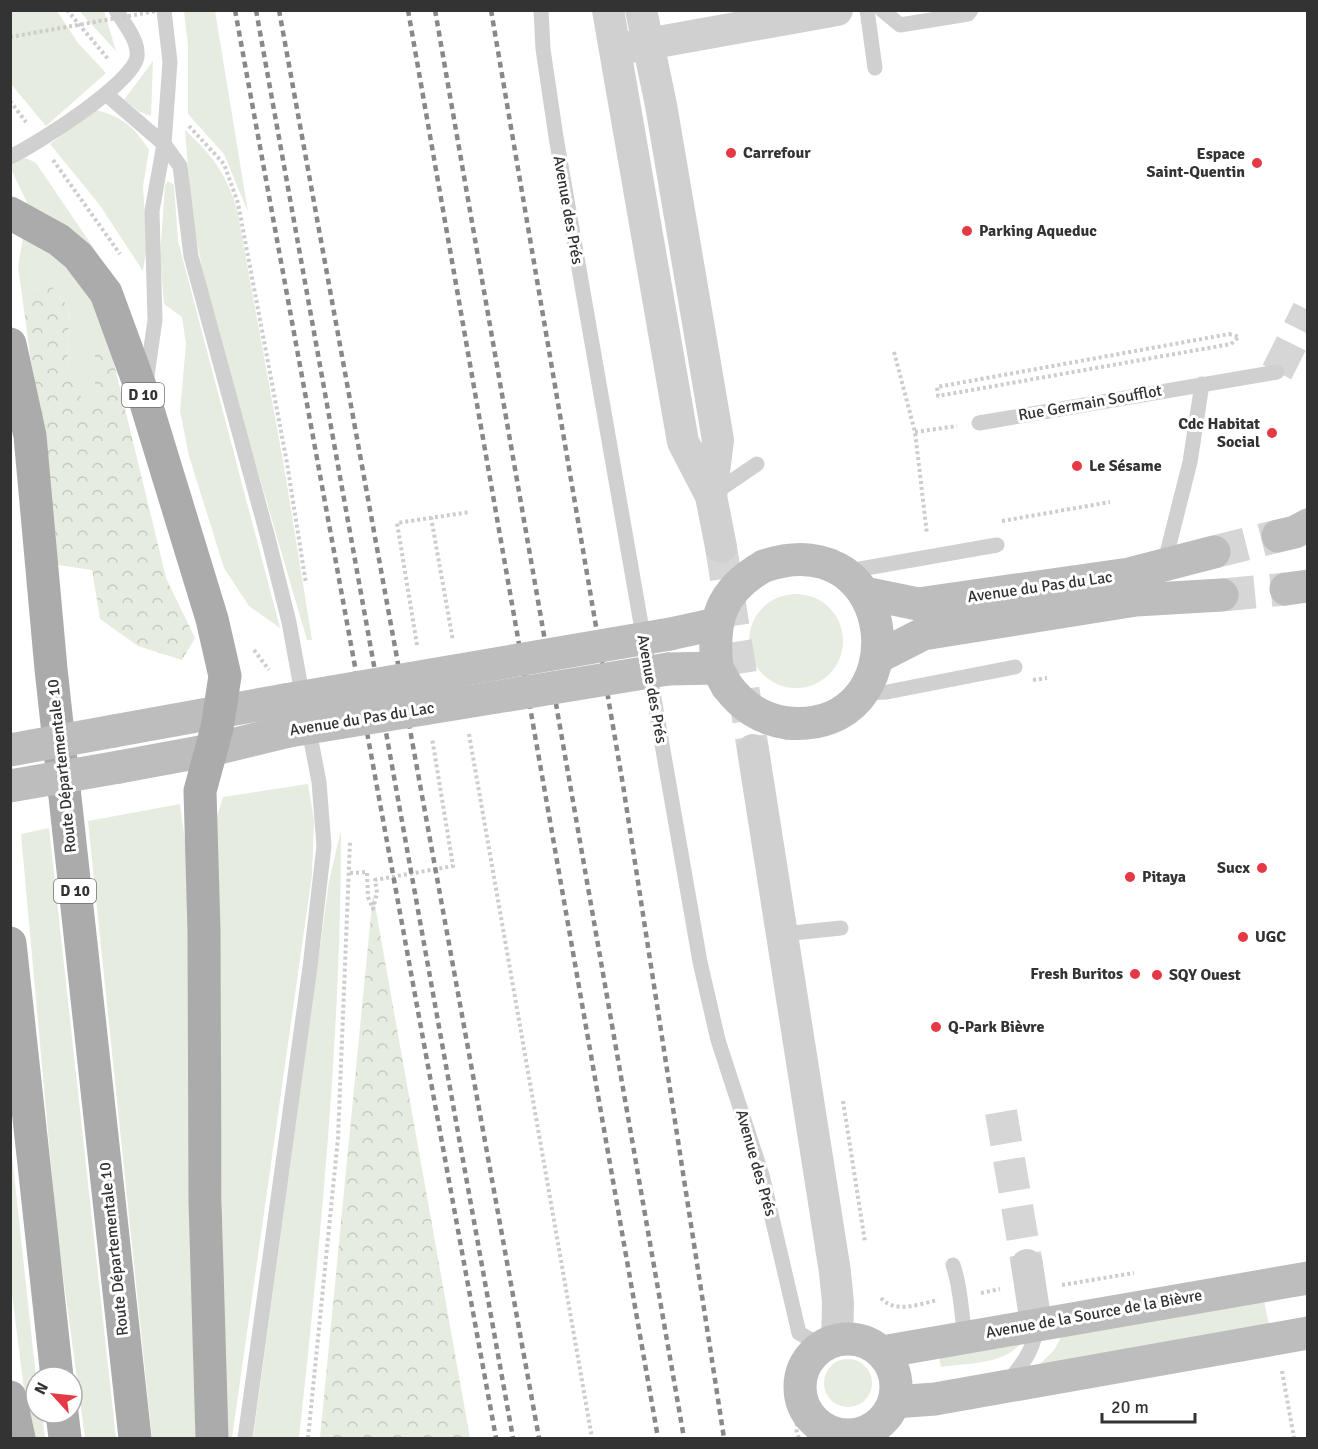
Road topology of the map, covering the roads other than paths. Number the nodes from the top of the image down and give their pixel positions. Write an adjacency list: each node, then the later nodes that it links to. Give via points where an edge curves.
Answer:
1 (116, 10): 13 (lane, via 136,44 137,56 134,66)
2 (163, 10): 14 (lane, via 170,62)
3 (542, 10): 50 (lane, Avenue des Prés, via 543,49 556,137 700,962 718,1040 762,1176 800,1333)
4 (608, 10): 11 (street)
5 (641, 10): 10 (street)
6 (837, 10): 10 (street)
7 (867, 10): 12 (lane)
8 (882, 10): 9 (lane, via 900,25 968,14)
9 (971, 10)
10 (647, 44): 11 (street); 23 (street, via 661,105 718,440)
11 (615, 50): 23 (street, via 683,442)
12 (875, 68)
13 (106, 94): 14 (lane); 15 (lane)
14 (164, 144): 20 (lane, via 152,211 155,320); 61 (lane, via 180,166 191,256 289,622 323,815 324,846 314,936)
15 (10, 158)
16 (10, 213): 20 (main road, D 10, via 59,240 92,273 106,293)
17 (10, 344): 59 (main road, Route Départementale 10 / D 10, via 30,436 52,681)
18 (1277, 372): 19 (lane, Rue Germain Soufflot)
19 (1202, 384): 21 (lane, Rue Germain Soufflot); 27 (lane, via 1190,462)
20 (144, 398): 35 (main road, D 10, via 215,630 225,676)
21 (979, 423)
22 (757, 464): 23 (lane)
23 (711, 496): 25 (street)
24 (997, 545): 28 (lane)
25 (721, 547)
26 (1214, 552): 27 (main road, Avenue du Pas du Lac)
27 (1164, 565): 28 (main road, Avenue du Pas du Lac, via 1129,574 918,604)
28 (854, 583): 30 (main road, Avenue du Pas du Lac, bridge, via 824,563 804,559 774,562 746,576 733,589); 31 (main road, via 875,613)
29 (1222, 595): 31 (main road, Avenue du Pas du Lac, via 1136,600 923,634)
30 (716, 624): 33 (main road, Avenue du Pas du Lac, bridge); 36 (main road, Avenue du Pas du Lac, bridge)
31 (878, 657): 34 (main road)
32 (1015, 667): 34 (lane, via 887,692)
33 (717, 668): 34 (main road, bridge, via 736,698 773,721 812,723 835,716); 36 (main road, Avenue du Pas du Lac, bridge, via 668,669)
34 (862, 693)
35 (221, 711): 36 (main road, Avenue du Pas du Lac); 37 (main road, Avenue du Pas du Lac, bridge); 38 (main road, D 10)
36 (287, 716): 38 (main road, Avenue du Pas du Lac)
37 (10, 750)
38 (211, 750): 40 (main road, Avenue du Pas du Lac, bridge); 60 (main road, D 10, via 200,790)
39 (753, 750): 42 (street)
40 (10, 786)
41 (841, 928): 42 (lane)
42 (783, 934): 50 (street, via 835,1272 838,1303)
43 (10, 943): 52 (main road)
44 (953, 1265): 49 (lane, via 960,1283 958,1296)
45 (1028, 1276): 47 (street)
46 (1308, 1278): 47 (main road, Avenue de la Source de la Bièvre)
47 (1036, 1324): 49 (main road, Avenue de la Source de la Bièvre); 53 (lane, via 1030,1352)
48 (1308, 1333): 53 (main road)
49 (965, 1336): 51 (main road, Avenue de la Source de la Bièvre)
50 (830, 1343): 51 (main road, via 861,1340); 56 (main road, via 811,1356 803,1369)
51 (882, 1352): 55 (main road, via 895,1375)
52 (56, 1365)
53 (1005, 1386): 55 (main road)
54 (10, 1397): 58 (main road)
55 (894, 1402): 57 (main road, via 876,1426)
56 (802, 1423): 57 (main road)
57 (848, 1435)
58 (19, 1438)
59 (135, 1438)
60 (212, 1438)
61 (245, 1438)

